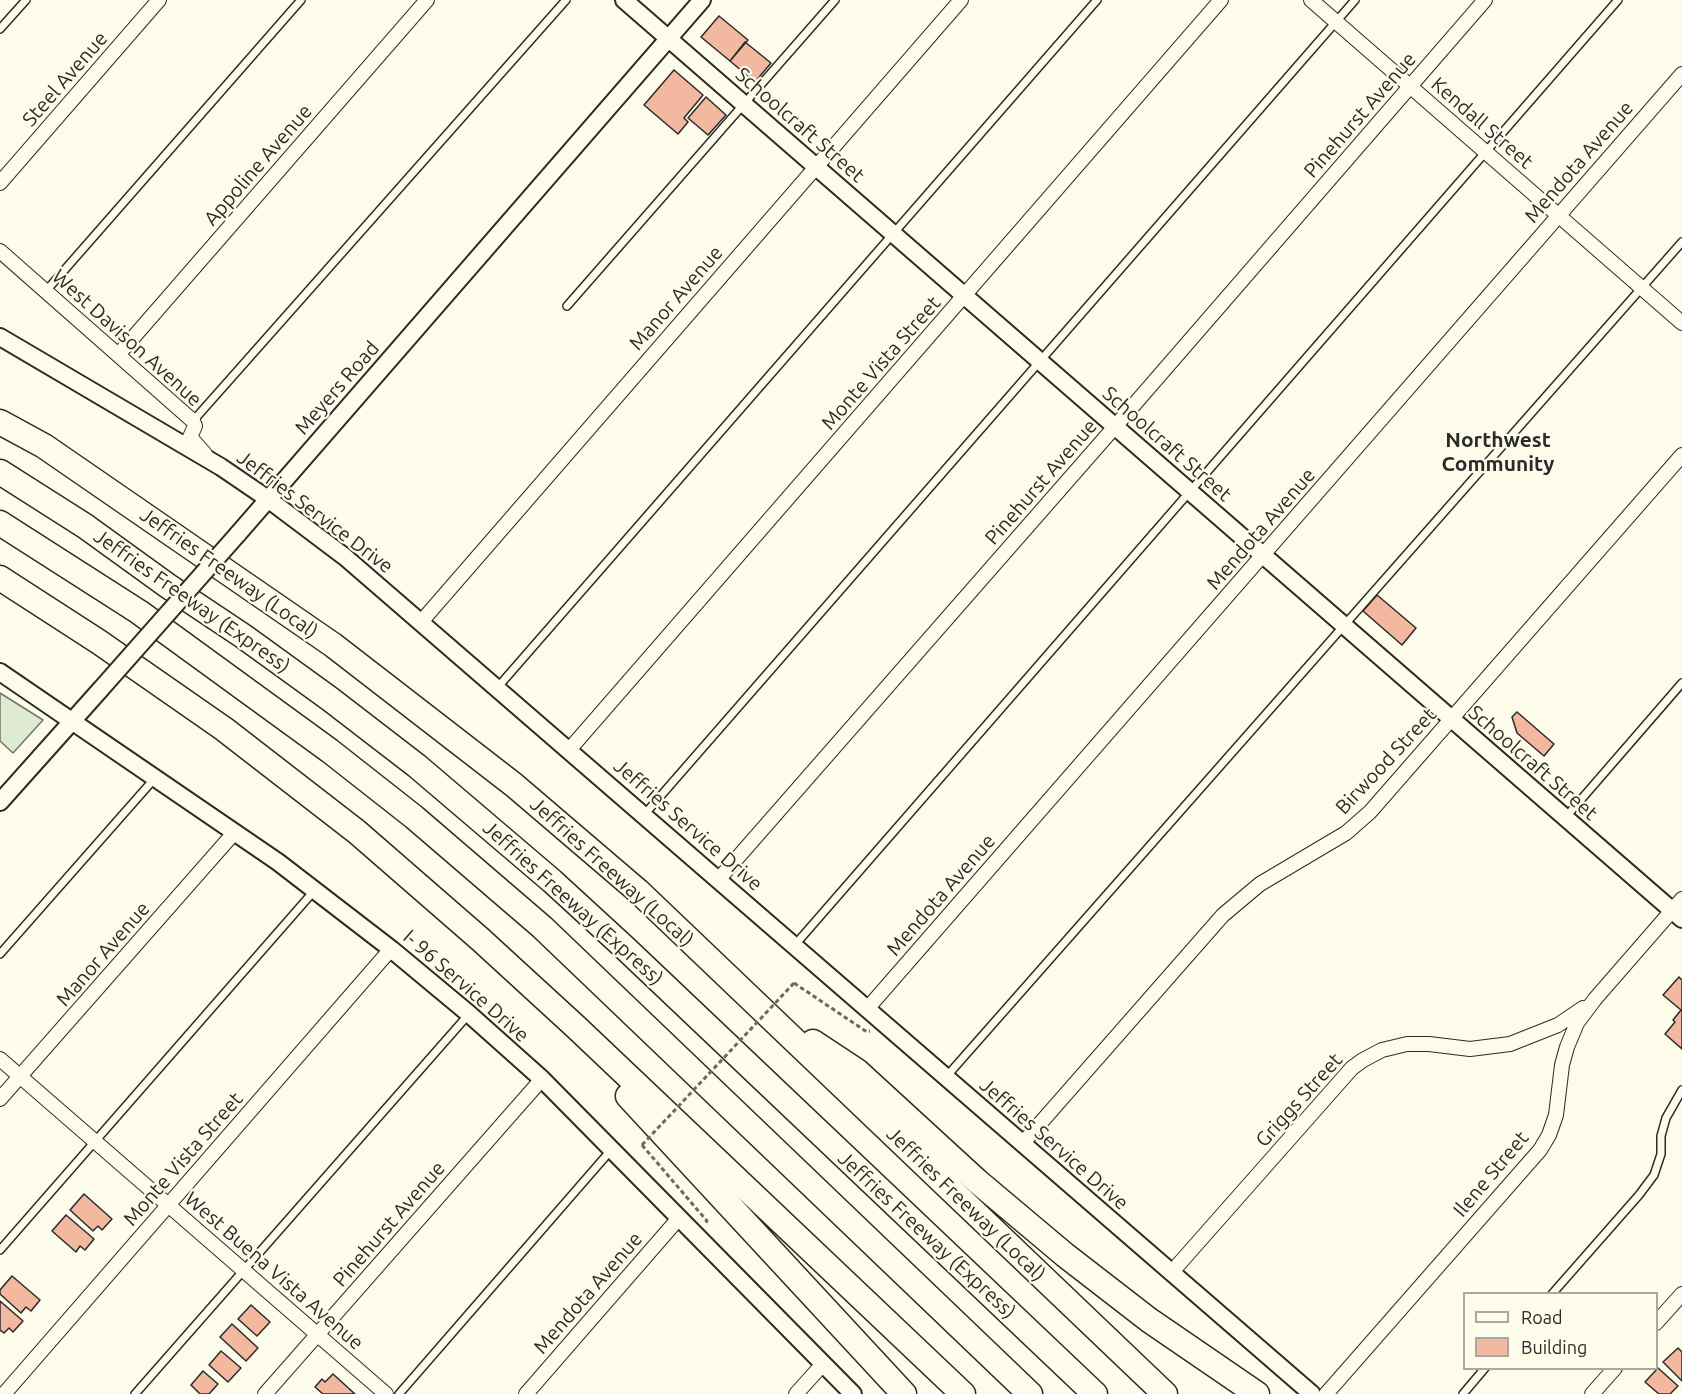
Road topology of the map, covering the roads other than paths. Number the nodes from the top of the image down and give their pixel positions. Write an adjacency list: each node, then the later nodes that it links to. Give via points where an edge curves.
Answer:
1 (26, 0): 17 (lane)
2 (159, 0): 24 (street, Steel Avenue)
3 (301, 0): 30 (lane)
4 (427, 0): 35 (street, Appoline Avenue)
5 (566, 0): 38 (lane)
6 (624, 0): 18 (street, Schoolcraft Street)
7 (702, 0): 18 (street, Meyers Road)
8 (835, 0): 21 (lane)
9 (961, 0): 23 (street, Manor Avenue)
10 (1097, 0): 26 (lane)
11 (1221, 0): 31 (street, Monte Vista Street)
12 (1311, 0): 16 (street, Kendall Street)
13 (1355, 0): 16 (lane)
14 (1485, 0): 20 (street, Pinehurst Avenue)
15 (1618, 0): 22 (lane)
16 (1336, 22): 20 (street, Kendall Street); 36 (lane)
17 (0, 29)
18 (668, 39): 21 (street, Schoolcraft Street); 46 (street, Meyers Road)
19 (1682, 74): 25 (street, Mendota Avenue)
20 (1410, 87): 22 (street, Kendall Street); 40 (street, Pinehurst Avenue)
21 (744, 105): 23 (street, Schoolcraft Street); 32 (lane)
22 (1485, 152): 25 (street, Kendall Street); 45 (lane)
23 (816, 167): 26 (street, Schoolcraft Street); 50 (street, Manor Avenue)
24 (0, 183)
25 (1559, 216): 29 (street, Kendall Street); 48 (street, Mendota Avenue)
26 (892, 233): 31 (street, Schoolcraft Street); 54 (lane)
27 (1682, 242): 29 (lane)
28 (0, 251): 30 (street, West Davison Avenue)
29 (1642, 288): 33 (street, Kendall Street); 51 (lane)
30 (46, 291): 35 (street, West Davison Avenue)
31 (964, 297): 36 (street, Schoolcraft Street); 57 (street, Monte Vista Street)
32 (567, 306)
33 (1682, 322)
34 (0, 337): 43 (street, Jeffries Service Drive)
35 (118, 355): 38 (street, West Davison Avenue)
36 (1040, 362): 40 (street, Schoolcraft Street); 60 (lane)
37 (0, 416): 41 (highway)
38 (193, 421): 43 (street, West Davison Avenue, via 190,437)
39 (0, 422): 41 (highway, Jeffries Freeway (Local))
40 (1115, 427): 45 (street, Schoolcraft Street); 63 (street, Pinehurst Avenue)
41 (44, 446): 70 (highway, Jeffries Freeway (Local), via 333,645 514,785 638,891)
42 (1682, 455): 55 (street, Birwood Street)
43 (210, 460): 46 (street, Jeffries Service Drive)
44 (0, 472): 106 (highway, Jeffries Freeway (Express), via 243,636 417,766 609,933)
45 (1190, 492): 48 (street, Schoolcraft Street); 66 (lane)
46 (268, 499): 50 (street, Jeffries Service Drive, via 345,557); 56 (street, Meyers Road, bridge)
47 (0, 523): 105 (highway, Jeffries Freeway (Express), via 139,612 414,817 542,927)
48 (1264, 556): 51 (street, Schoolcraft Street); 71 (street, Mendota Avenue)
49 (0, 578): 73 (highway, via 224,729 298,786 357,832)
50 (421, 622): 54 (street, Jeffries Service Drive)
51 (1344, 626): 55 (street, Schoolcraft Street); 76 (lane)
52 (0, 672): 56 (street, I- 96 Service Drive)
53 (1682, 683): 61 (lane)
54 (497, 687): 57 (street, Jeffries Service Drive)
55 (1451, 719): 61 (street, Schoolcraft Street); 81 (street, Birwood Street, via 1360,822 1260,884 1223,915)
56 (73, 720): 58 (street, I- 96 Service Drive); 59 (street, Meyers Road)
57 (569, 750): 60 (street, Jeffries Service Drive)
58 (155, 778): 62 (street, I- 96 Service Drive); 68 (lane)
59 (0, 802)
60 (644, 815): 63 (street, Jeffries Service Drive)
61 (1565, 818): 65 (street, Schoolcraft Street)
62 (234, 833): 64 (street, I- 96 Service Drive); 75 (street, Manor Avenue)
63 (718, 880): 66 (street, Jeffries Service Drive)
64 (315, 890): 67 (street, I- 96 Service Drive); 80 (lane)
65 (1679, 910): 69 (street, Ilene Street)
66 (794, 946): 71 (street, Jeffries Service Drive)
67 (391, 949): 72 (street, I- 96 Service Drive); 83 (street, Monte Vista Street)
68 (0, 954)
69 (1595, 999): 87 (street, Griggs Street, via 1558,1025 1510,1044 1470,1049 1407,1044 1363,1060); 110 (street, Ilene Street, via 1577,1023 1567,1047 1556,1115 1540,1150)
70 (760, 1006): 107 (highway, Jeffries Freeway (Local)); 108 (highway, via 857,1071 977,1182 1065,1255 1149,1320)
71 (867, 1009): 76 (street, Jeffries Service Drive)
72 (470, 1014): 77 (street, I- 96 Service Drive); 86 (lane)
73 (576, 1027): 103 (highway, via 618,1085); 104 (highway)
74 (0, 1059): 75 (street, West Buena Vista Avenue)
75 (19, 1077): 79 (street, Manor Avenue); 80 (street, West Buena Vista Avenue)
76 (946, 1078): 81 (street, Jeffries Service Drive)
77 (542, 1079): 82 (street, I- 96 Service Drive); 91 (street, Pinehurst Avenue)
78 (1682, 1090): 88 (lane, via 1666,1118 1654,1175)
79 (0, 1099)
80 (94, 1142): 83 (street, West Buena Vista Avenue); 85 (lane)
81 (1022, 1144): 87 (street, Jeffries Service Drive)
82 (612, 1149): 84 (street, I- 96 Service Drive); 99 (lane)
83 (169, 1206): 86 (street, West Buena Vista Avenue); 95 (street, Monte Vista Street)
84 (679, 1218): 92 (street, I- 96 Service Drive); 100 (street, Mendota Avenue)
85 (0, 1250)
86 (244, 1271): 91 (street, West Buena Vista Avenue); 96 (lane)
87 (1171, 1273): 109 (street, Jeffries Service Drive)
88 (1553, 1292)
89 (1682, 1294): 90 (street)
90 (1658, 1321)
91 (317, 1334): 97 (street, Pinehurst Avenue); 98 (street, West Buena Vista Avenue)
92 (823, 1364): 101 (street); 102 (street, I- 96 Service Drive)
93 (1483, 1370): 111 (lane)
94 (1613, 1370): 112 (street)
95 (4, 1394)
96 (135, 1394)
97 (265, 1394)
98 (386, 1394)
99 (399, 1394)
100 (526, 1394)
101 (796, 1394)
102 (853, 1394)
103 (904, 1394)
104 (963, 1394)
105 (1030, 1394)
106 (1095, 1394)
107 (1165, 1394)
108 (1257, 1394)
109 (1312, 1394)
110 (1326, 1394)
111 (1463, 1394)
112 (1592, 1394)

